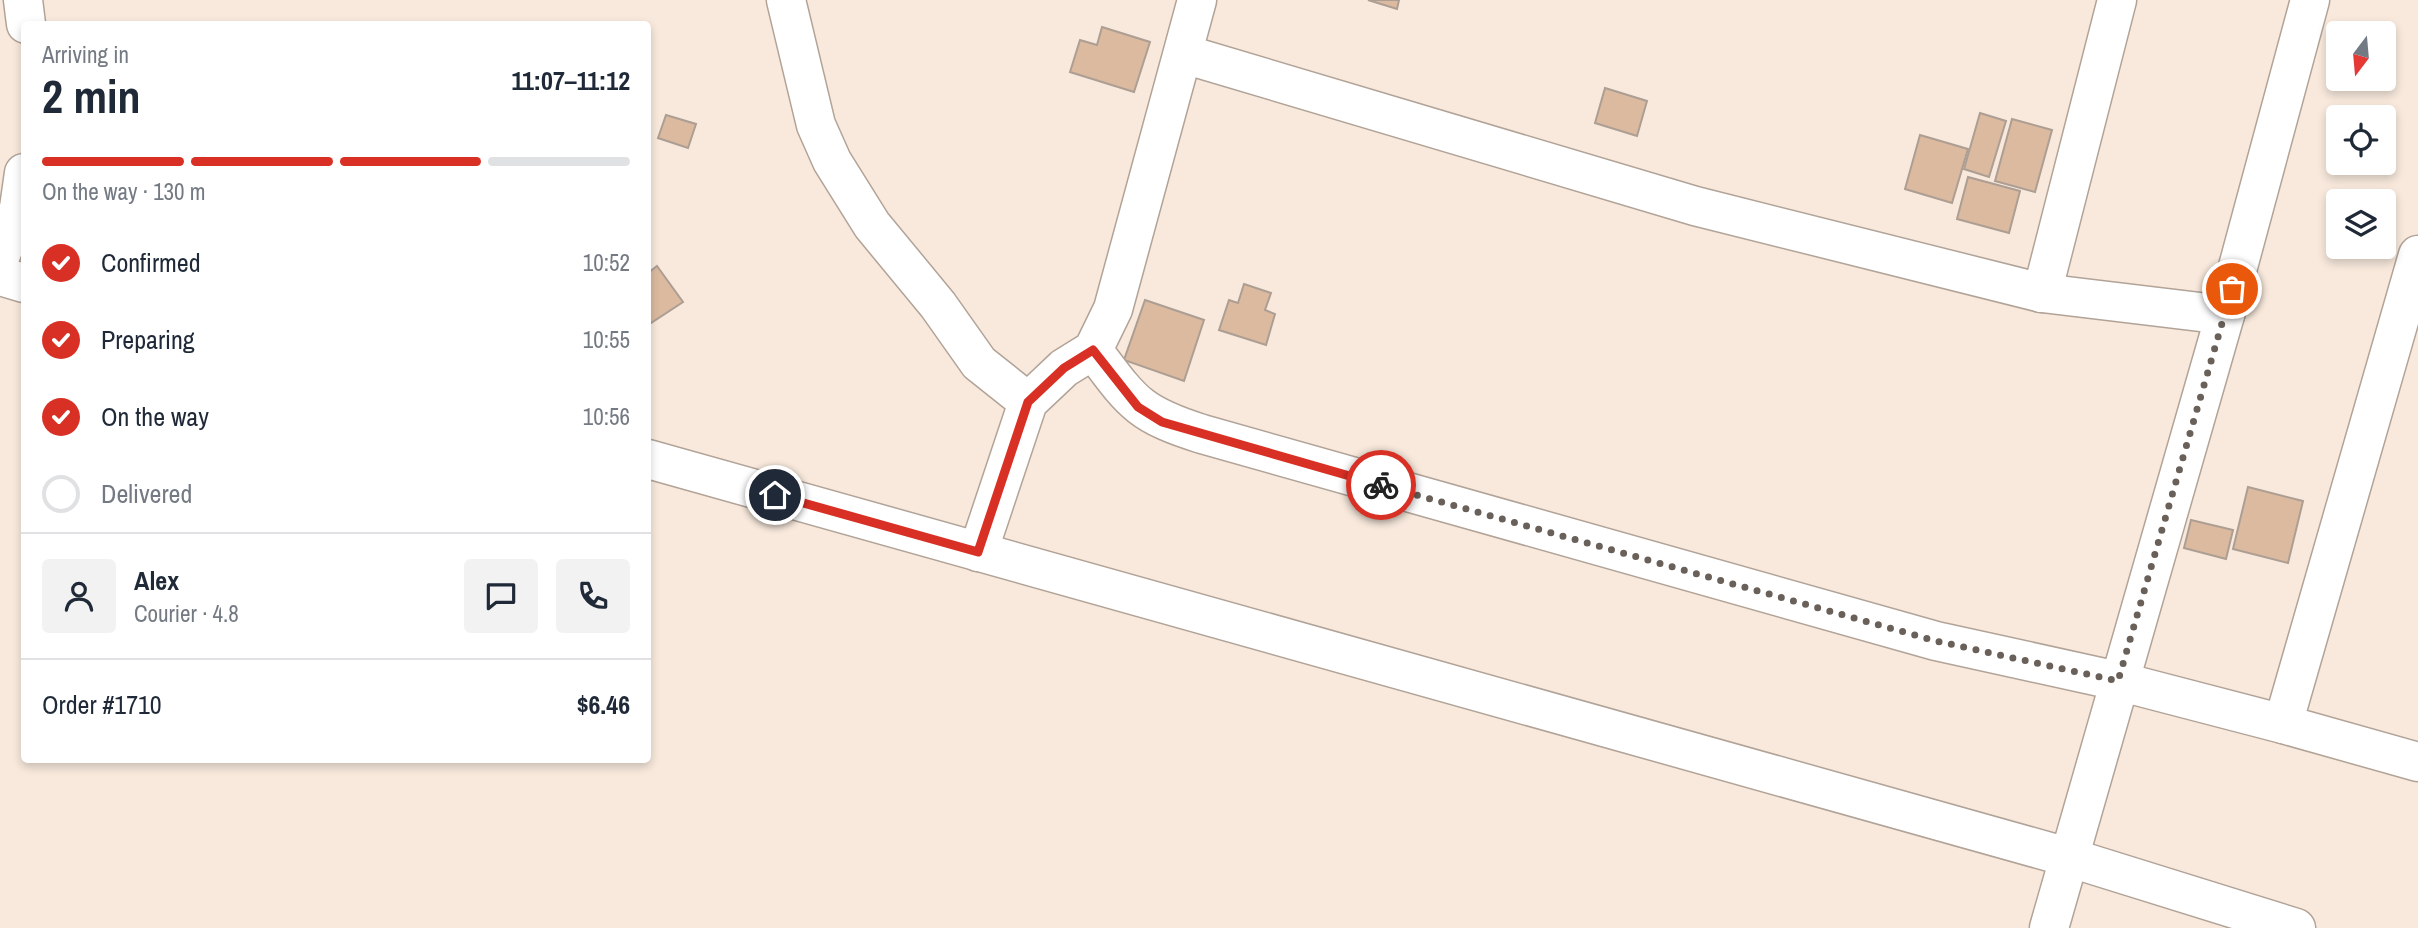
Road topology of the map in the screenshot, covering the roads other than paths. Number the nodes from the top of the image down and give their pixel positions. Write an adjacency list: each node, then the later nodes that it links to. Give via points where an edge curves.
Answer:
1 (23, 0): 6 (street)
2 (786, 0): 16 (street, via 817,125 832,161 872,225 979,363)
3 (1197, 0): 7 (street)
4 (2117, 0): 13 (street)
5 (2310, 0): 14 (street)
6 (26, 21)
7 (1184, 54): 13 (street, via 1695,206); 15 (street, via 1113,309)
8 (21, 194): 10 (street)
9 (2418, 255): 20 (street)
10 (0, 257)
11 (0, 276): 12 (street)
12 (21, 282)
13 (2042, 293): 14 (street)
14 (2225, 315): 19 (street)
15 (1093, 350): 16 (street, via 1064,368); 19 (street, via 1138,407 1162,422 1936,641)
16 (1028, 402): 18 (street)
17 (651, 460): 18 (street)
18 (978, 552): 22 (street)
19 (2118, 681): 20 (street); 22 (street)
20 (2283, 724): 21 (street)
21 (2418, 762)
22 (2071, 858): 23 (street); 24 (street)
23 (2049, 928)
24 (2296, 928)

